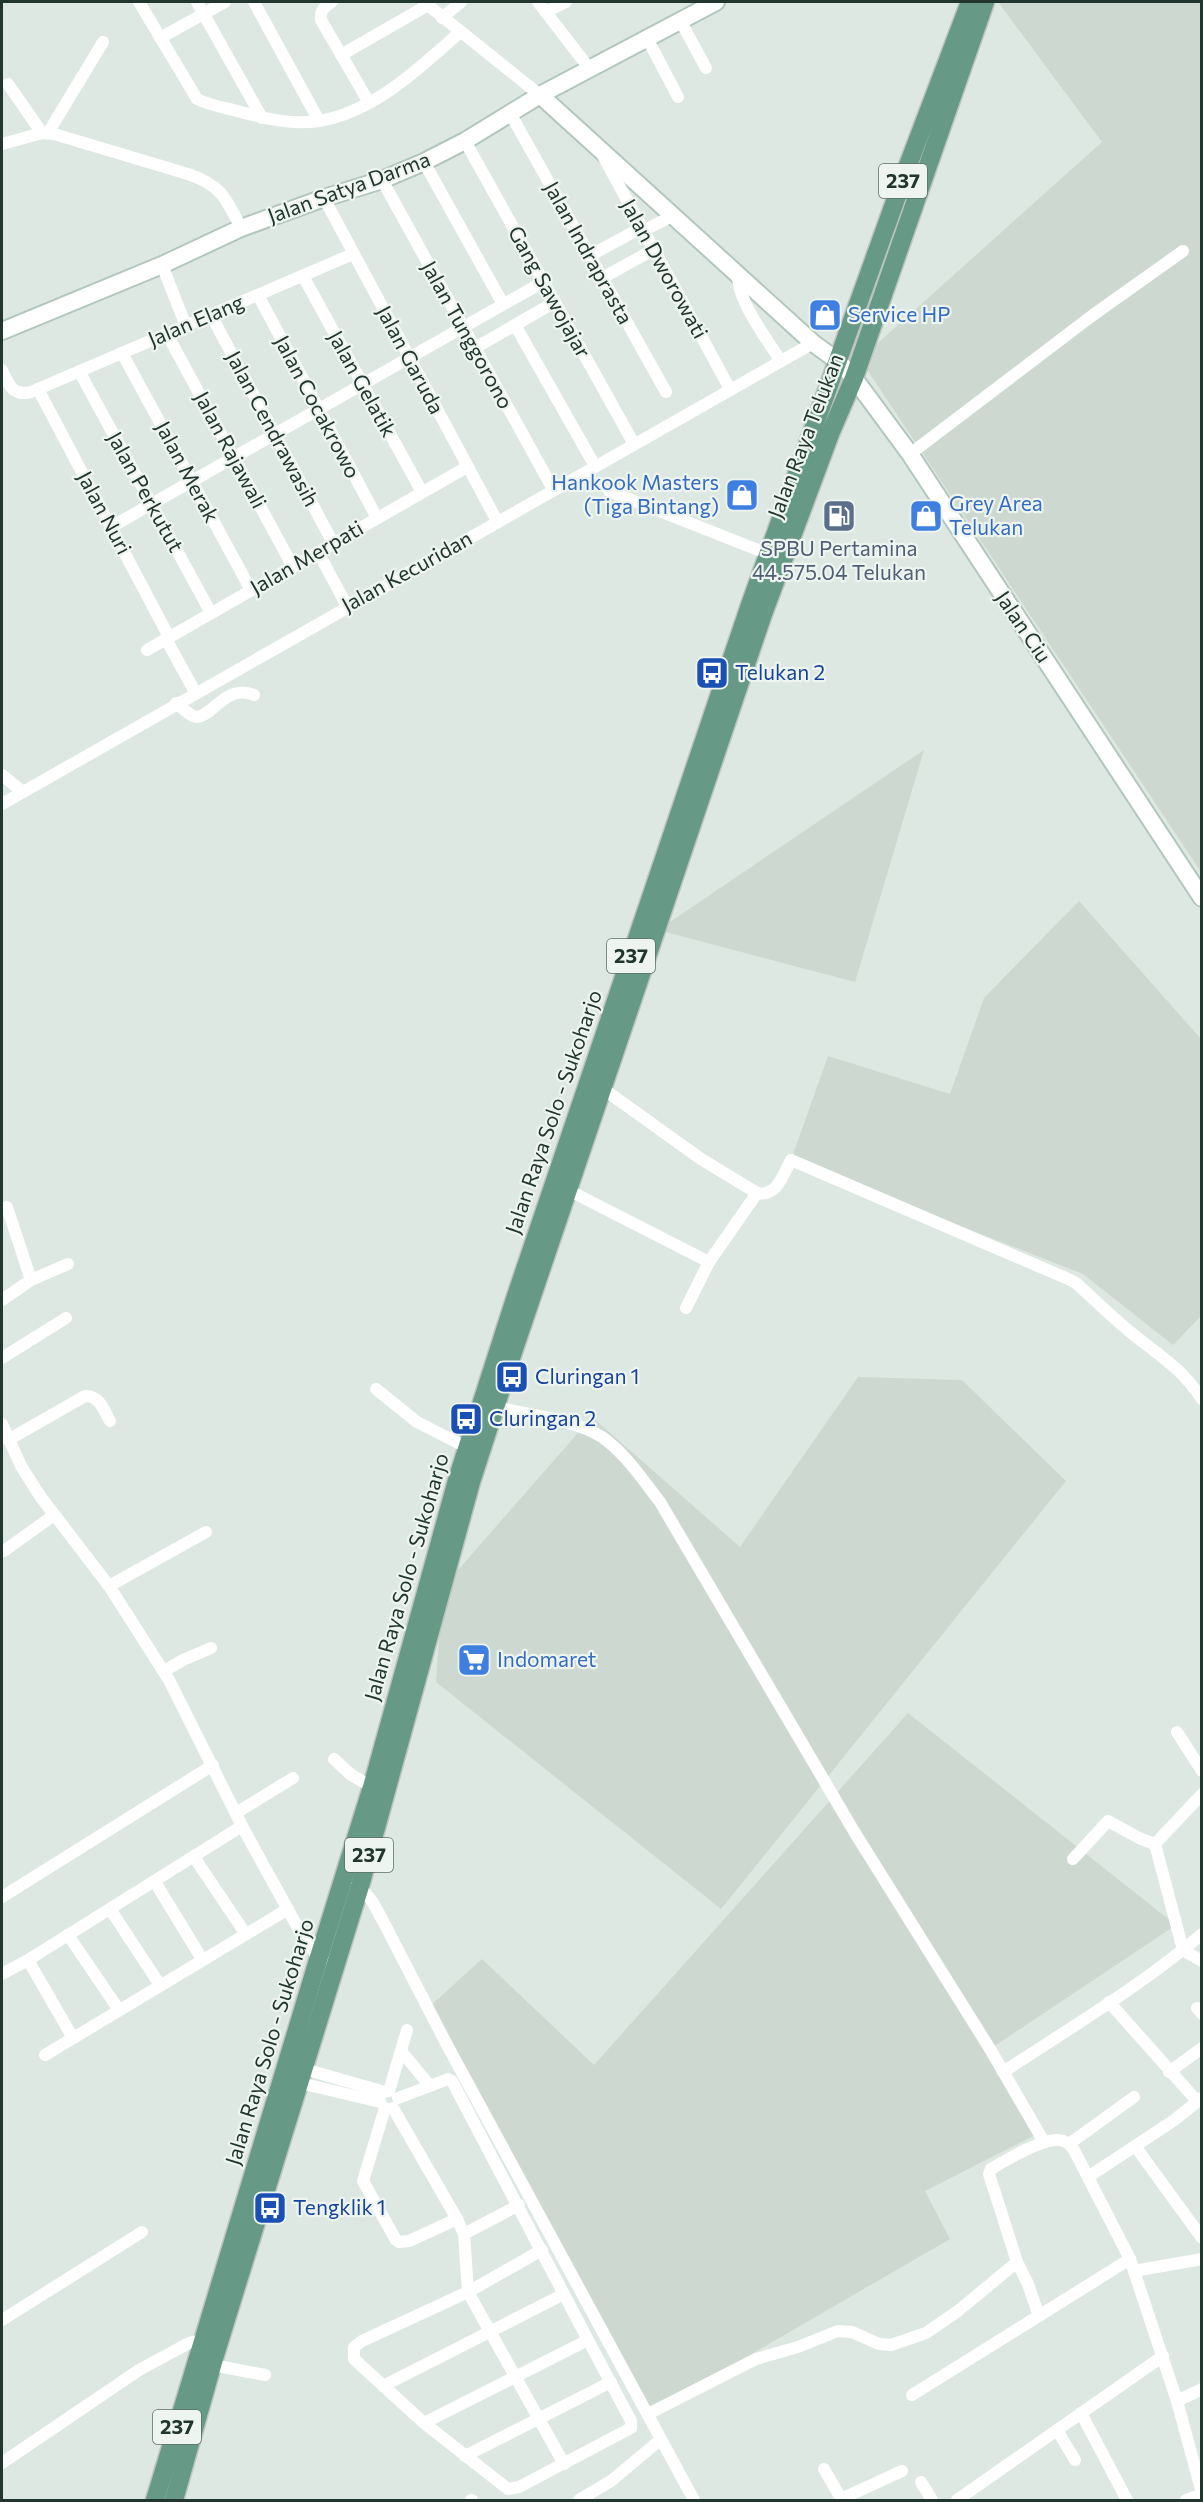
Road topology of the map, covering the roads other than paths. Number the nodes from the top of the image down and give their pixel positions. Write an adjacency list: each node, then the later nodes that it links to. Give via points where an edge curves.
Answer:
1 (139, 2): 18 (street)
2 (197, 2): 14 (street)
3 (225, 2): 14 (street)
4 (254, 2): 30 (street)
5 (332, 2): 21 (street, via 324,7 321,20)
6 (461, 2): 15 (street)
7 (538, 2): 13 (street)
8 (566, 2): 13 (street)
9 (716, 2): 16 (street, Jalan Satya Darma)
10 (970, 2): 64 (main road, Jalan Raya Telukan / 237)
11 (985, 2): 67 (main road, Jalan Raya Telukan / 237)
12 (426, 3): 15 (street); 21 (street)
13 (546, 12): 22 (street)
14 (203, 14): 18 (street); 29 (street)
15 (442, 18): 17 (street)
16 (680, 20): 19 (street, Jalan Satya Darma); 23 (street)
17 (460, 32): 25 (street); 27 (street, via 399,85)
18 (160, 38): 29 (street, via 197,99)
19 (647, 38): 22 (street, Jalan Satya Darma); 26 (street)
20 (102, 42): 31 (street)
21 (341, 55): 27 (street)
22 (589, 68): 25 (street, Jalan Satya Darma)
23 (706, 68)
24 (8, 84): 31 (street)
25 (540, 95): 28 (street, Jalan Satya Darma); 34 (street, Jalan Ciu)
26 (678, 97)
27 (369, 101): 30 (street)
28 (510, 113): 32 (street, Jalan Satya Darma); 44 (street, Jalan Indraprasta)
29 (262, 118): 30 (street)
30 (319, 121)
31 (45, 133): 33 (street); 39 (street, via 73,138 206,180 220,190)
32 (465, 141): 35 (street, Jalan Satya Darma); 49 (street, Gang Sawojajar)
33 (2, 144)
34 (599, 149): 38 (street, Jalan Ciu); 40 (street, Jalan Dworowati)
35 (424, 162): 36 (street, Jalan Satya Darma); 52 (street)
36 (382, 180): 37 (street, Jalan Satya Darma); 56 (street, Jalan Tunggorono)
37 (324, 198): 39 (street, Jalan Satya Darma); 43 (street, Jalan Garuda)
38 (674, 215): 40 (street); 46 (street, Jalan Ciu)
39 (241, 228): 45 (street, Jalan Satya Darma)
40 (642, 230): 41 (street, Jalan Dworowati); 44 (street)
41 (653, 250): 48 (street); 70 (street, Jalan Dworowati)
42 (1183, 251): 75 (street)
43 (354, 254): 47 (street, Jalan Elang); 62 (street, Jalan Garuda)
44 (589, 256): 48 (street, Jalan Indraprasta)
45 (162, 265): 55 (street); 57 (street, Jalan Satya Darma)
46 (739, 274): 59 (street, Jalan Ciu); 63 (street, via 737,282 744,299)
47 (303, 276): 50 (street, Jalan Elang); 68 (street, Jalan Gelatik)
48 (602, 278): 71 (street, Jalan Indraprasta)
49 (543, 282): 51 (street, Gang Sawojajar); 52 (street)
50 (258, 295): 53 (street, Jalan Elang); 72 (street, Jalan Cocakrowo)
51 (555, 302): 54 (street); 74 (street, Gang Sawojajar)
52 (503, 304): 56 (street)
53 (211, 315): 55 (street, Jalan Elang); 73 (street, Jalan Cendrawasih)
54 (515, 325): 60 (street); 78 (street)
55 (186, 326): 58 (street, Jalan Elang)
56 (463, 327): 60 (street, Jalan Tunggorono); 62 (street)
57 (2, 332)
58 (167, 334): 61 (street, Jalan Elang); 76 (street, Jalan Rajawali)
59 (813, 343): 63 (street, Jalan Kecuridan); 64 (street, Jalan Ciu)
60 (475, 348): 80 (street, Jalan Tunggorono)
61 (122, 353): 66 (street, Jalan Elang); 79 (street, Jalan Merak)
62 (409, 358): 68 (street); 77 (street, Jalan Garuda)
63 (780, 361): 70 (street, Jalan Kecuridan)
64 (839, 362): 67 (street, Jalan Ciu); 89 (main road, Jalan Raya Telukan / 237)
65 (2, 370): 69 (street, via 15,392 25,394)
66 (79, 371): 69 (street, Jalan Elang); 83 (street, Jalan Perkutut)
67 (854, 378): 75 (street, Jalan Ciu); 93 (main road, Jalan Raya Telukan / 237)
68 (363, 384): 72 (street); 82 (street, Jalan Gelatik)
69 (38, 389): 86 (street, Jalan Nuri)
70 (730, 389): 74 (street, Jalan Kecuridan)
71 (666, 392)
72 (319, 409): 73 (street); 84 (street, Jalan Cocakrowo)
73 (275, 434): 76 (street); 87 (street, Jalan Cendrawasih)
74 (634, 444): 78 (street, Jalan Kecuridan)
75 (910, 454): 104 (street, Jalan Ciu)
76 (234, 457): 79 (street); 90 (street, Jalan Rajawali)
77 (467, 466): 82 (street, Jalan Merpati); 85 (street, Jalan Garuda)
78 (595, 466): 80 (street, Jalan Kecuridan)
79 (192, 481): 83 (street); 91 (street, Jalan Merak)
80 (554, 489): 85 (street, Jalan Kecuridan)
81 (609, 491): 89 (street)
82 (422, 492): 84 (street, Jalan Merpati)
83 (152, 504): 86 (street); 94 (street, Jalan Perkutut)
84 (377, 518): 87 (street, Jalan Merpati)
85 (497, 521): 92 (street, Jalan Kecuridan)
86 (111, 527): 95 (street, Jalan Nuri)
87 (333, 543): 88 (street, Jalan Merpati)
88 (318, 552): 90 (street, Jalan Merpati); 92 (street)
89 (768, 554): 93 (main road, Jalan Raya Telukan / 237)
90 (293, 567): 91 (street, Jalan Merpati)
91 (251, 590): 94 (street, Jalan Merpati)
92 (347, 606): 98 (street, Jalan Kecuridan)
93 (756, 609): 97 (main road, Jalan Raya Solo - Sukoharjo / 237)
94 (211, 613): 95 (street, Jalan Merpati)
95 (167, 638): 96 (street, Jalan Merpati); 98 (street, Jalan Nuri)
96 (147, 650)
97 (730, 689): 105 (main road, Jalan Raya Solo - Sukoharjo / 237); 114 (main road, Jalan Raya Solo - Sukoharjo / 237)
98 (195, 692): 100 (street, Jalan Kecuridan)
99 (254, 695): 100 (street, via 234,694 197,717)
100 (176, 703): 102 (street, Jalan Kecuridan)
101 (2, 775): 102 (street)
102 (23, 792): 103 (street, Jalan Kecuridan)
103 (2, 804)
104 (1202, 898)
105 (602, 1088): 106 (main road, Jalan Raya Solo - Sukoharjo / 237); 107 (street)
106 (568, 1190): 109 (street); 114 (main road, Jalan Raya Solo - Sukoharjo / 237)
107 (757, 1193): 109 (street); 119 (street, via 774,1190 791,1160 1066,1278 1163,1356)
108 (7, 1207): 111 (street)
109 (709, 1262): 113 (street)
110 (68, 1264): 111 (street)
111 (32, 1280): 112 (street)
112 (2, 1300)
113 (686, 1308)
114 (519, 1310): 116 (main road, Jalan Raya Solo - Sukoharjo / 237)
115 (66, 1318): 117 (street)
116 (506, 1350): 120 (main road, Jalan Raya Solo - Sukoharjo / 237); 124 (main road, Jalan Raya Solo - Sukoharjo / 237)
117 (2, 1358)
118 (376, 1389): 124 (street, via 417,1422)
119 (1202, 1399)
120 (495, 1407): 145 (main road, Jalan Raya Solo - Sukoharjo / 237); 167 (street, via 579,1426 600,1436 612,1444 646,1484)
121 (110, 1421): 123 (street, via 98,1400 85,1396)
122 (2, 1424): 123 (street)
123 (8, 1440): 125 (street)
124 (466, 1447): 136 (main road, Jalan Raya Solo - Sukoharjo / 237)
125 (54, 1515): 127 (street); 128 (street)
126 (206, 1532): 128 (street)
127 (4, 1551)
128 (109, 1586): 130 (street)
129 (211, 1648): 130 (street)
130 (164, 1671): 133 (street)
131 (1177, 1732): 134 (street)
132 (334, 1759): 136 (street)
133 (213, 1765): 138 (street); 146 (street)
134 (1202, 1770)
135 (293, 1778): 138 (street)
136 (372, 1787): 143 (main road, Jalan Raya Solo - Sukoharjo / 237)
137 (1202, 1794): 140 (street)
138 (236, 1814): 139 (street)
139 (242, 1826): 141 (street); 148 (street)
140 (1155, 1844): 142 (street, via 1108,1821); 152 (street)
141 (194, 1857): 144 (street); 149 (street)
142 (1073, 1859)
143 (345, 1874): 145 (street); 153 (main road, Jalan Raya Solo - Sukoharjo / 237)
144 (154, 1882): 147 (street); 154 (street)
145 (360, 1886): 157 (main road, Jalan Raya Solo - Sukoharjo / 237); 203 (street, via 383,1921)
146 (2, 1897)
147 (110, 1909): 151 (street); 159 (street)
148 (288, 1909): 149 (street); 153 (street)
149 (245, 1933): 154 (street)
150 (1202, 1934): 152 (street)
151 (68, 1935): 155 (street); 161 (street)
152 (1183, 1950): 156 (street); 160 (street)
153 (319, 1957): 157 (street); 193 (main road, Jalan Raya Solo - Sukoharjo / 237)
154 (202, 1959): 159 (street)
155 (28, 1960): 158 (street); 163 (street)
156 (1202, 1961)
157 (335, 1966): 169 (main road, Jalan Raya Solo - Sukoharjo / 237)
158 (2, 1974)
159 (160, 1985): 161 (street)
160 (1109, 2002): 167 (street); 168 (street)
161 (119, 2010): 163 (street)
162 (407, 2030): 165 (street)
163 (73, 2038): 166 (street)
164 (1202, 2048): 168 (street)
165 (402, 2052): 170 (street); 173 (street)
166 (45, 2055)
167 (1003, 2072): 174 (street)
168 (1169, 2072): 172 (street)
169 (302, 2076): 173 (street); 193 (main road, Jalan Raya Solo - Sukoharjo / 237)
170 (430, 2085): 173 (street); 178 (street, via 452,2081)
171 (1134, 2097): 175 (street)
172 (1199, 2099): 176 (street)
173 (388, 2100): 179 (street); 179 (street, via 363,2181 396,2240 409,2241)
174 (1044, 2142): 175 (street, via 1058,2140); 185 (street, via 989,2172)
175 (1070, 2144): 177 (street)
176 (1135, 2146): 177 (street); 182 (street)
177 (1088, 2177): 186 (street)
178 (519, 2205): 181 (street); 183 (street)
179 (457, 2219): 181 (street)
180 (142, 2232): 190 (street)
181 (464, 2234): 187 (street)
182 (1202, 2238)
183 (542, 2250): 187 (street); 188 (street)
184 (1202, 2259): 186 (street)
185 (1017, 2262): 189 (street); 203 (street, via 926,2333 891,2345 838,2331 798,2348 761,2357)
186 (1132, 2265): 189 (street); 194 (street)
187 (468, 2292): 191 (street); 198 (street, via 354,2347 354,2359)
188 (564, 2294): 191 (street); 192 (street)
189 (1039, 2316): 200 (street)
190 (2, 2320)
191 (491, 2332): 196 (street); 198 (street)
192 (588, 2340): 196 (street); 197 (street)
193 (208, 2354): 195 (street); 211 (main road, Jalan Raya Solo - Sukoharjo / 237); 212 (street, via 189,2343 139,2370)
194 (1163, 2356): 201 (street); 202 (street)
195 (265, 2375)
196 (516, 2376): 204 (street); 205 (street)
197 (611, 2382): 204 (street); 213 (street, via 631,2428)
198 (383, 2386): 205 (street)
199 (1202, 2389): 201 (street)
200 (912, 2395)
201 (1177, 2401): 208 (street)
202 (1082, 2413): 206 (street); 225 (street)
203 (648, 2414): 207 (street)
204 (540, 2420): 209 (street); 213 (street)
205 (424, 2423): 209 (street)
206 (1057, 2430): 210 (street); 224 (street)
207 (660, 2440): 220 (street, via 611,2481); 221 (street)
208 (1196, 2453): 217 (street)
209 (465, 2456): 213 (street, via 512,2489)
210 (1075, 2460)
211 (176, 2461): 218 (main road, Jalan Raya Solo - Sukoharjo / 237); 219 (main road, Jalan Raya Solo - Sukoharjo / 237)
212 (2, 2463)
213 (564, 2464)
214 (824, 2469): 222 (street)
215 (902, 2471): 222 (street)
216 (921, 2482): 223 (street)
217 (1202, 2493): 226 (street)
218 (155, 2500)
219 (174, 2500)
220 (579, 2500)
221 (694, 2500)
222 (841, 2500)
223 (932, 2500)
224 (957, 2500)
225 (1127, 2500)
226 (1186, 2500)

